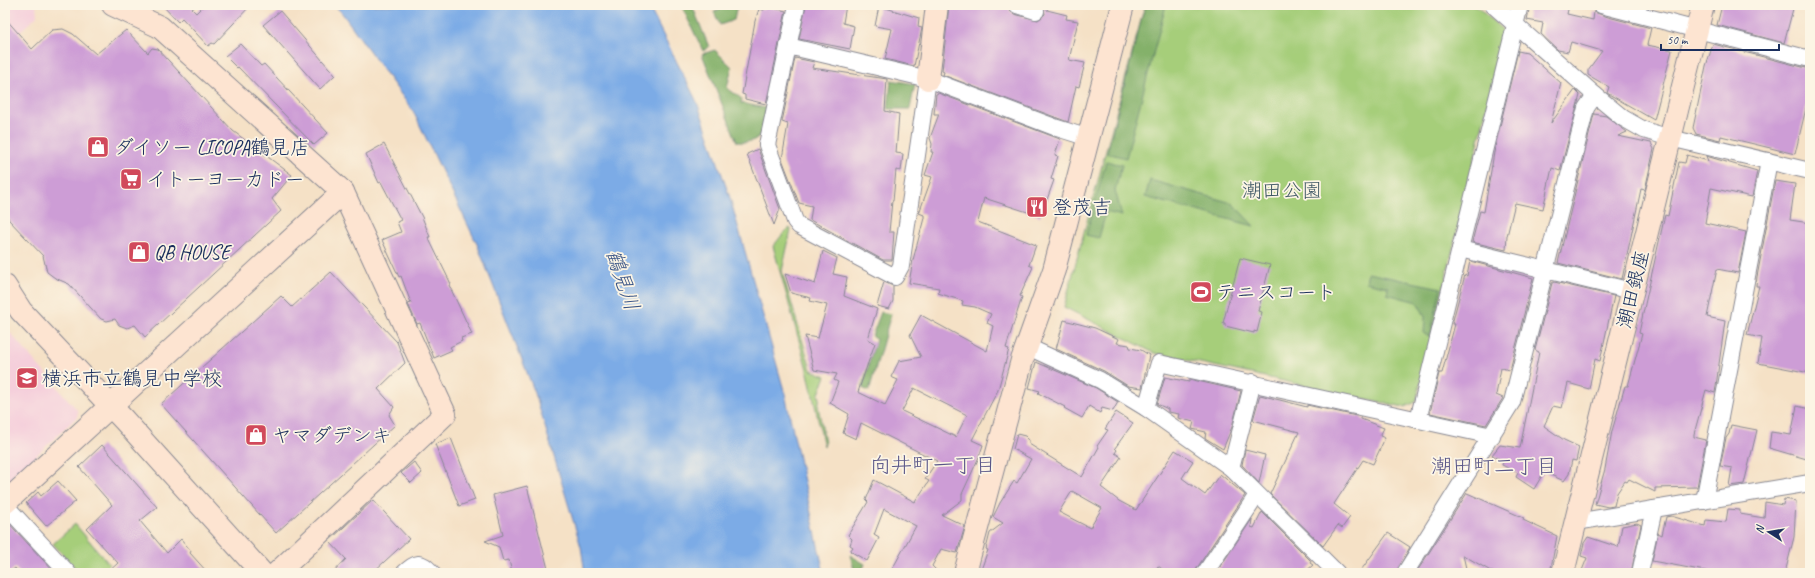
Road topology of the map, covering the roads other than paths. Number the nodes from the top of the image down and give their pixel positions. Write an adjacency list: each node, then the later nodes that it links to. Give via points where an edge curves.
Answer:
1 (113, 5): 21 (street, via 160,27)
2 (797, 5): 13 (street)
3 (937, 5): 15 (street)
4 (1017, 5): 10 (street)
5 (1123, 5): 17 (street)
6 (1493, 5): 11 (street)
7 (1520, 5): 11 (street)
8 (1601, 5): 12 (street)
9 (1703, 5): 12 (street, 潮田銀座)
10 (1036, 11)
11 (1515, 25): 16 (street); 22 (street)
12 (1697, 29): 14 (street); 18 (street, 潮田銀座)
13 (788, 46): 15 (street); 15 (street, via 767,145 794,221 801,228 895,277 900,266)
14 (1810, 59)
15 (928, 79): 17 (street)
16 (1595, 95): 18 (street, via 1623,118 1644,130); 23 (street, via 1586,108)
17 (1089, 138): 26 (street, via 1054,270)
18 (1670, 138): 19 (street); 25 (street, 潮田銀座)
19 (1769, 161): 20 (street); 35 (street)
20 (1810, 171)
21 (343, 192): 28 (street); 42 (street, via 445,414)
22 (1460, 249): 23 (street); 30 (street)
23 (1545, 270): 25 (street); 31 (street, via 1512,402)
24 (5, 286): 28 (street, via 21,311)
25 (1632, 291): 38 (street, 潮田銀座)
26 (1026, 346): 29 (street, via 1100,380); 39 (street)
27 (1252, 382): 29 (street, via 1159,363); 30 (street); 32 (street)
28 (111, 406): 36 (street); 41 (street)
29 (1146, 408): 32 (street)
30 (1418, 420): 31 (street)
31 (1492, 436): 47 (street)
32 (1231, 468): 34 (street)
33 (1810, 483): 35 (street)
34 (1258, 495): 45 (street); 46 (street)
35 (1704, 501): 37 (street)
36 (5, 504): 40 (street)
37 (1654, 509): 38 (street); 49 (street)
38 (1576, 522): 48 (street, 潮田銀座)
39 (969, 572)
40 (68, 573)
41 (262, 573)
42 (277, 573)
43 (404, 573): 44 (street, via 419,563 425,565)
44 (432, 573)
45 (1205, 573)
46 (1336, 573)
47 (1406, 573)
48 (1563, 573)
49 (1640, 573)

